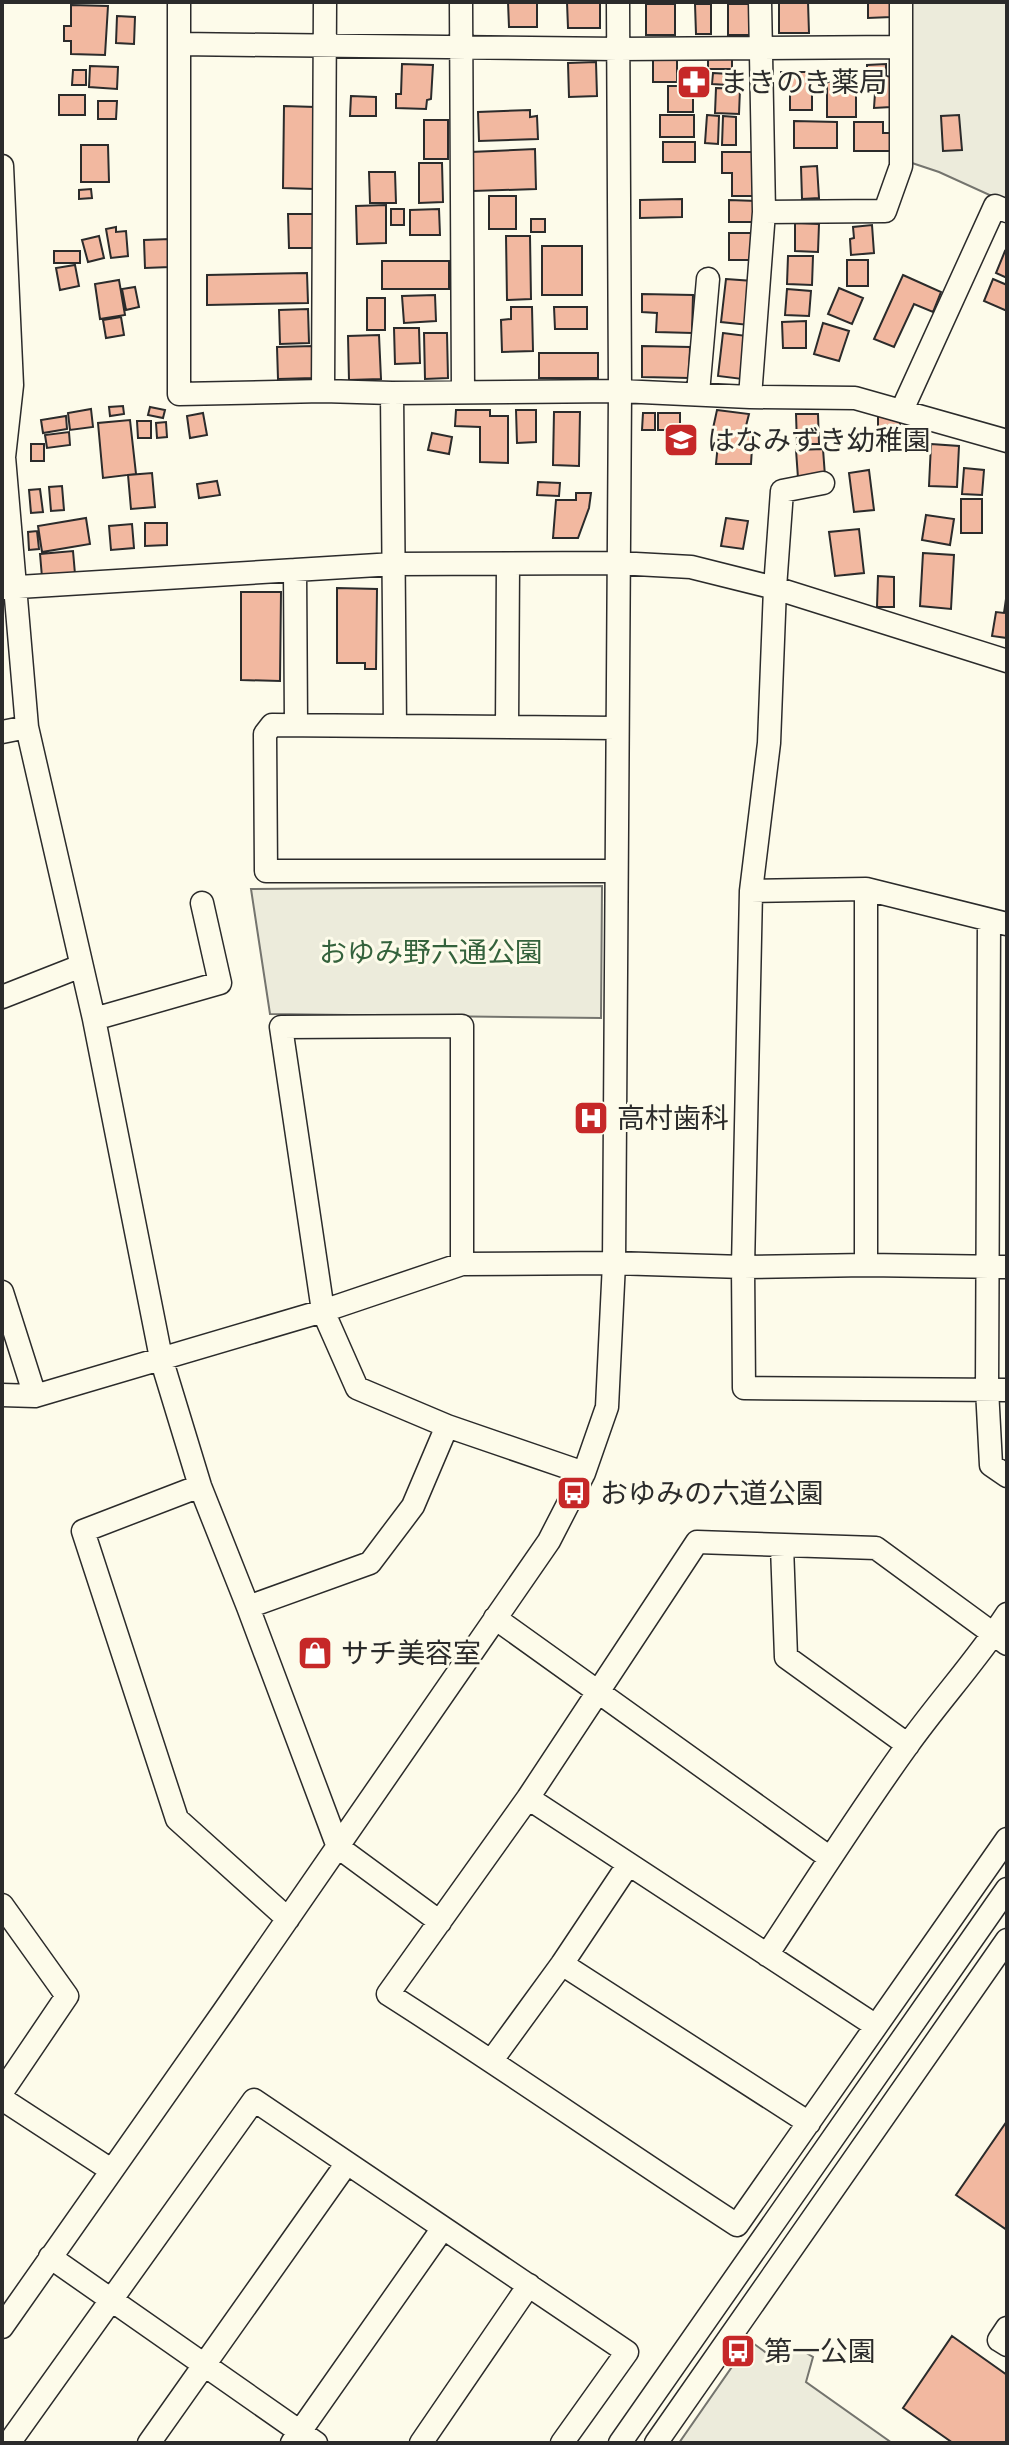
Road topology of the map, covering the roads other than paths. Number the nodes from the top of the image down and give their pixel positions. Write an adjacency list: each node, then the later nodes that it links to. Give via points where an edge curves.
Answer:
1 (179, 2): 7 (street)
2 (325, 2): 8 (street)
3 (461, 2): 9 (street)
4 (618, 2): 12 (street)
5 (760, 2): 11 (street)
6 (901, 2): 10 (street)
7 (179, 44): 8 (street); 18 (street, via 179,394)
8 (325, 45): 9 (street); 18 (street)
9 (461, 47): 12 (street); 20 (street)
10 (901, 47): 11 (street); 15 (street, via 901,166 885,211)
11 (760, 48): 12 (street); 15 (street)
12 (618, 49): 19 (street)
13 (2, 166): 16 (street)
14 (1007, 211): 24 (street, via 995,206)
15 (764, 212): 23 (street)
16 (4, 219): 31 (street, via 12,385 4,457)
17 (708, 279): 22 (street)
18 (323, 391): 21 (street)
19 (620, 391): 20 (street); 22 (street); 27 (street)
20 (463, 392): 21 (street)
21 (392, 393): 28 (street)
22 (698, 393): 23 (street)
23 (750, 397): 24 (street, via 855,398)
24 (902, 410): 25 (street)
25 (1007, 441)
26 (823, 483): 32 (street, via 782,491)
27 (617, 563): 29 (street); 32 (street, via 691,567); 38 (street)
28 (394, 564): 29 (street); 30 (street); 35 (street)
29 (508, 564): 37 (street)
30 (295, 570): 31 (street); 34 (street)
31 (8, 588): 36 (street)
32 (775, 588): 33 (street); 42 (street, via 769,743)
33 (1007, 661)
34 (296, 724): 35 (street); 40 (street, via 272,725 265,734 266,871)
35 (395, 726): 37 (street)
36 (27, 727): 39 (street); 45 (street)
37 (507, 727): 38 (street)
38 (616, 728): 40 (street)
39 (2, 732)
40 (616, 871): 48 (street)
41 (866, 889): 42 (street); 44 (street); 50 (street)
42 (751, 891): 51 (street)
43 (202, 903): 47 (street, via 220,983)
44 (998, 922): 52 (street)
45 (81, 966): 46 (street); 47 (street)
46 (2, 997)
47 (94, 1019): 55 (street)
48 (614, 1263): 49 (street); 51 (street); 60 (street, via 607,1407)
49 (462, 1264): 54 (street); 54 (street, via 462,1026 281,1027)
50 (866, 1265): 51 (street); 52 (street)
51 (743, 1267): 56 (street, via 744,1388)
52 (998, 1267): 56 (street)
53 (2, 1292): 58 (street)
54 (323, 1311): 55 (street); 59 (street, via 357,1388)
55 (161, 1358): 58 (street); 62 (street)
56 (997, 1390): 61 (street, via 991,1465)
57 (2, 1395): 58 (street)
58 (35, 1396)
59 (447, 1426): 60 (street); 64 (street, via 413,1506 370,1563)
60 (584, 1473): 66 (street, via 549,1541)
61 (1007, 1476)
62 (200, 1486): 64 (street); 77 (street, via 83,1531 177,1819)
63 (782, 1546): 67 (street, via 876,1548); 68 (street, via 697,1542); 69 (street, via 786,1657)
64 (248, 1607): 72 (street)
65 (1007, 1614): 67 (street)
66 (495, 1618): 68 (street); 72 (street)
67 (1000, 1639): 69 (street)
68 (597, 1691): 70 (street); 73 (street)
69 (908, 1745): 73 (street)
70 (528, 1798): 74 (street); 78 (street)
71 (1007, 1839): 82 (street)
72 (338, 1847): 77 (street); 78 (street)
73 (830, 1858): 80 (street)
74 (628, 1865): 80 (street); 81 (street)
75 (1007, 1889): 102 (street)
76 (2, 1905): 84 (street, via 67,1996)
77 (288, 1919): 88 (street)
78 (440, 1922): 83 (street, via 388,1994)
79 (1007, 1940): 103 (street)
80 (767, 1955): 82 (street)
81 (562, 1964): 83 (street); 86 (street)
82 (876, 2026): 86 (street)
83 (492, 2060): 86 (street, via 737,2225)
84 (2, 2092)
85 (2, 2099): 88 (street)
86 (809, 2123)
87 (347, 2163): 89 (street); 92 (street, via 254,2100); 96 (street)
88 (111, 2170): 90 (street)
89 (443, 2228): 91 (street); 97 (street)
90 (50, 2257): 92 (street); 93 (street)
91 (529, 2285): 100 (street); 101 (street, via 627,2352)
92 (111, 2300): 96 (street); 98 (street)
93 (2, 2327)
94 (1007, 2328): 95 (street, via 999,2340)
95 (1007, 2345)
96 (204, 2365): 97 (street); 99 (street)
97 (303, 2439)
98 (9, 2443)
99 (149, 2443)
100 (421, 2443)
101 (562, 2443)
102 (620, 2443)
103 (656, 2443)

